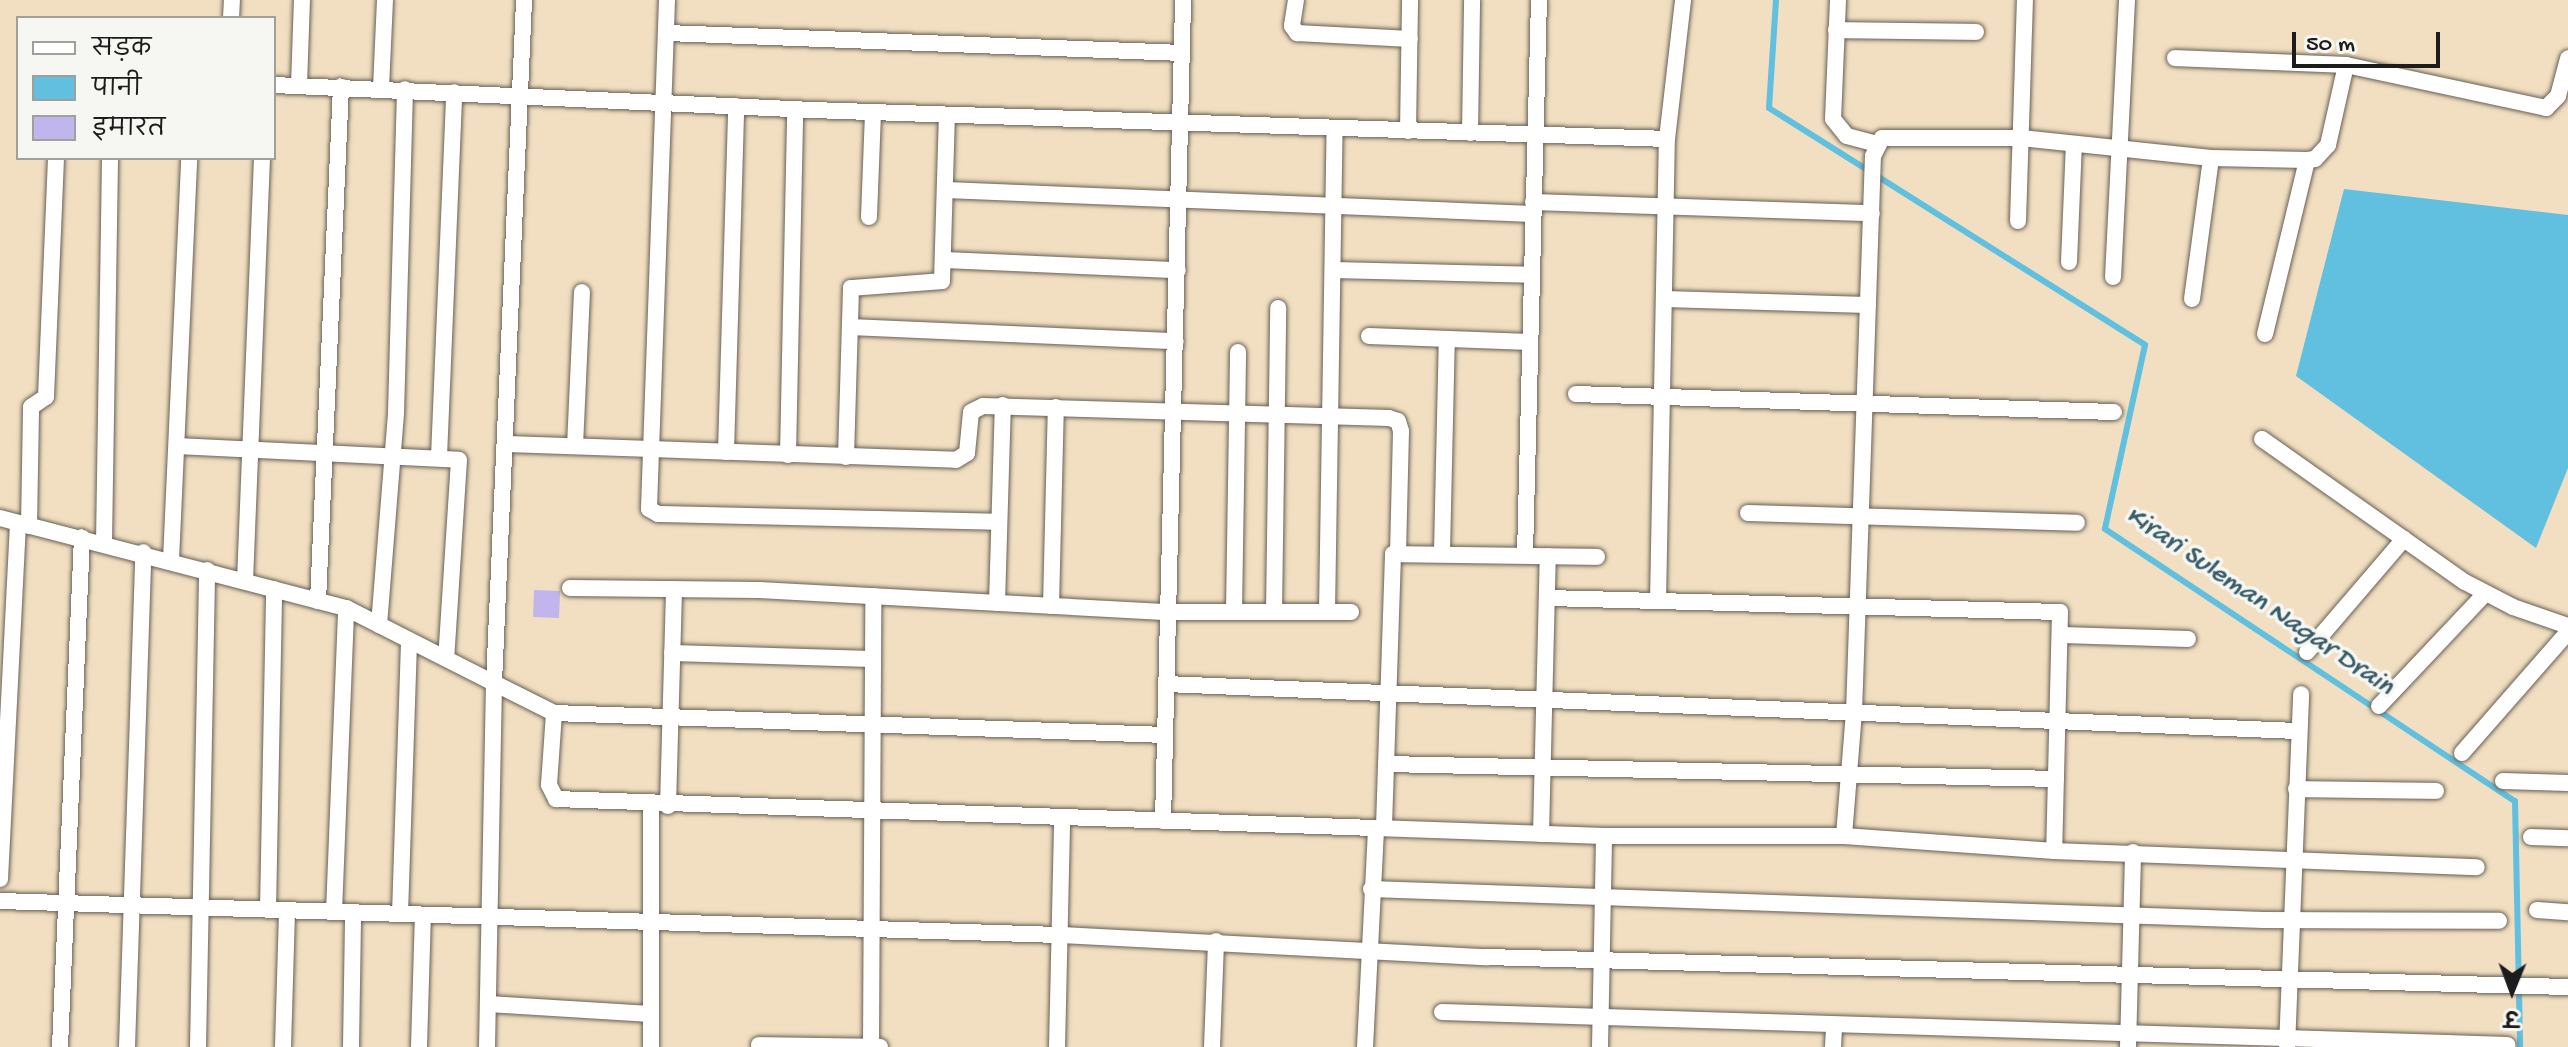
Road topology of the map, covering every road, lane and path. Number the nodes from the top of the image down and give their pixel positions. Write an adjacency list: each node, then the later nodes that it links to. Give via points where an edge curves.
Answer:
1 (302, 0): 23 (street)
2 (385, 0): 25 (street)
3 (524, 0): 28 (street)
4 (667, 0): 16 (street)
5 (1183, 0): 18 (street)
6 (1296, 0): 17 (street, via 1292,26 1297,33)
7 (1410, 0): 17 (street)
8 (1472, 0): 37 (street)
9 (1539, 0): 38 (street)
10 (1683, 0): 40 (street)
11 (1838, 0): 14 (street)
12 (2025, 0): 39 (street)
13 (2127, 0): 42 (street)
14 (1836, 30): 15 (street); 43 (street, via 1833,119 1847,136)
15 (1976, 32)
16 (667, 33): 18 (street); 29 (street)
17 (1410, 39): 36 (street)
18 (1182, 53): 34 (street)
19 (2175, 58): 21 (street)
20 (2568, 58): 21 (street, via 2558,96 2546,108)
21 (2346, 65): 49 (street, via 2328,145 2323,154)
22 (276, 85): 23 (street)
23 (299, 85): 24 (street)
24 (341, 87): 25 (street); 92 (street)
25 (381, 88): 26 (street)
26 (405, 89): 27 (street); 95 (street)
27 (454, 92): 28 (street); 96 (street)
28 (521, 95): 29 (street); 87 (street)
29 (665, 103): 30 (street); 91 (street)
30 (736, 106): 31 (street); 93 (street)
31 (795, 109): 32 (street); 94 (street)
32 (873, 112): 33 (street); 56 (street)
33 (947, 115): 34 (street); 50 (street)
34 (1183, 123): 35 (street); 51 (street)
35 (1335, 128): 36 (street); 53 (street)
36 (1408, 131): 37 (street)
37 (1470, 133): 38 (street)
38 (1535, 135): 40 (street); 55 (street)
39 (2021, 138): 41 (street); 43 (street, via 1893,136); 57 (street)
40 (1667, 139): 54 (street)
41 (2074, 144): 42 (street); 59 (street)
42 (2117, 149): 44 (street); 63 (street)
43 (1875, 150): 52 (street)
44 (2211, 158): 49 (street); 66 (street)
45 (56, 160): 103 (street, via 46,397 31,407)
46 (110, 160): 106 (street)
47 (189, 160): 88 (street)
48 (262, 160): 90 (street)
49 (2307, 160): 70 (street)
50 (946, 190): 51 (street); 58 (street)
51 (1181, 200): 53 (street); 60 (street)
52 (1872, 205): 54 (street); 67 (street)
53 (1334, 207): 55 (street); 61 (street)
54 (1666, 207): 55 (street); 65 (street)
55 (1533, 208): 62 (street)
56 (869, 217)
57 (2018, 221)
58 (945, 260): 60 (street); 69 (street, via 945,274 938,283 856,285 850,292)
59 (2069, 262)
60 (1178, 270): 73 (street)
61 (1333, 270): 62 (street); 85 (street)
62 (1532, 275): 74 (street)
63 (2113, 277)
64 (582, 292): 89 (street)
65 (1664, 299): 67 (street); 77 (street)
66 (2192, 299)
67 (1868, 305): 79 (street)
68 (1278, 308): 84 (street)
69 (850, 327): 73 (street); 97 (street)
70 (2265, 334)
71 (1369, 336): 72 (street)
72 (1447, 339): 74 (street); 109 (street)
73 (1176, 341): 81 (street)
74 (1530, 342): 110 (street)
75 (1238, 352): 83 (street)
76 (1576, 394): 77 (street)
77 (1662, 399): 79 (street); 123 (street)
78 (1003, 405): 80 (street); 97 (street, via 973,407 967,453 956,460); 101 (street)
79 (1864, 405): 82 (street); 99 (street)
80 (1056, 407): 81 (street); 125 (street)
81 (1174, 412): 83 (street); 128 (street)
82 (2114, 412)
83 (1237, 414): 84 (street); 129 (street)
84 (1276, 415): 85 (street); 130 (street)
85 (1330, 417): 107 (street, via 1398,421); 131 (street)
86 (2262, 439): 105 (street)
87 (507, 444): 89 (street); 143 (street)
88 (177, 446): 90 (street); 113 (street)
89 (575, 446): 91 (street)
90 (251, 449): 92 (street); 115 (street)
91 (650, 450): 93 (street); 101 (street, via 649,509 658,514)
92 (325, 452): 95 (street); 122 (street)
93 (726, 452): 94 (street)
94 (788, 455): 97 (street)
95 (393, 456): 96 (street); 133 (street)
96 (439, 457): 141 (street, via 459,460 462,469)
97 (846, 457)
98 (1748, 513): 99 (street)
99 (1860, 515): 102 (street); 126 (street)
100 (0, 518): 103 (street)
101 (999, 522): 124 (street)
102 (2077, 523)
103 (23, 524): 104 (street); 179 (street)
104 (82, 537): 106 (street); 183 (street)
105 (2404, 539): 119 (street); 139 (street)
106 (104, 542): 108 (street)
107 (1398, 551): 109 (street); 145 (street, via 1391,559)
108 (143, 552): 113 (street); 184 (street)
109 (1442, 552): 110 (street)
110 (1525, 555): 111 (street)
111 (1548, 556): 112 (street); 121 (street)
112 (1597, 557)
113 (171, 560): 114 (street)
114 (207, 570): 115 (street); 185 (street)
115 (245, 581): 117 (street)
116 (570, 588): 118 (street)
117 (274, 589): 122 (street); 186 (street)
118 (674, 589): 120 (street); 140 (street)
119 (2485, 594): 134 (street); 148 (street)
120 (873, 596): 124 (street); 142 (street)
121 (1548, 598): 123 (street); 147 (street)
122 (318, 601): 127 (street)
123 (1658, 601): 126 (street)
124 (997, 603): 125 (street)
125 (1051, 606): 128 (street)
126 (1857, 606): 136 (street, via 2051,610 2060,612); 150 (street)
127 (346, 608): 133 (street); 189 (street)
128 (1168, 612): 129 (street); 144 (street)
129 (1234, 612): 130 (street)
130 (1274, 612): 131 (street)
131 (1327, 612): 132 (street)
132 (1351, 612)
133 (379, 625): 138 (street)
134 (2568, 626)
135 (2568, 632): 156 (street)
136 (2063, 635): 137 (street); 152 (street)
137 (2188, 639)
138 (409, 640): 141 (street); 192 (street)
139 (2307, 652)
140 (672, 653): 142 (street); 151 (street)
141 (446, 659): 143 (street)
142 (872, 659): 153 (street)
143 (494, 683): 149 (street); 194 (street)
144 (1166, 684): 145 (street); 155 (street)
145 (1388, 692): 147 (street); 157 (street)
146 (2301, 694): 154 (street)
147 (1546, 699): 150 (street); 158 (street)
148 (2379, 706)
149 (554, 713): 151 (street); 165 (street, via 550,795)
150 (1854, 713): 152 (street); 159 (street)
151 (670, 717): 153 (street); 165 (street)
152 (2058, 721): 154 (street); 160 (street)
153 (870, 724): 155 (street); 166 (street)
154 (2299, 731): 163 (street)
155 (1165, 735): 168 (street)
156 (2462, 753)
157 (1386, 764): 158 (street); 169 (street)
158 (1543, 768): 159 (street); 170 (street)
159 (1850, 773): 160 (street); 172 (street)
160 (2056, 779): 175 (street)
161 (2503, 781): 162 (street)
162 (2568, 783)
163 (2296, 789): 164 (street); 177 (street)
164 (2436, 791)
165 (660, 806): 166 (street); 197 (street)
166 (870, 811): 167 (street); 199 (street)
167 (1062, 818): 168 (street); 200 (street)
168 (1163, 821): 169 (street)
169 (1380, 827): 170 (street); 180 (street)
170 (1541, 834): 171 (street)
171 (1604, 836): 172 (street); 181 (street)
172 (1844, 836): 175 (street)
173 (2531, 837): 174 (street)
174 (2568, 838)
175 (2054, 851): 176 (street)
176 (2133, 852): 177 (street); 195 (street)
177 (2293, 858): 178 (street); 196 (street)
178 (2477, 867)
179 (0, 879)
180 (1371, 889): 181 (street); 202 (street)
181 (1603, 899): 195 (street); 203 (street)
182 (0, 901): 183 (street)
183 (67, 903): 184 (street); 216 (street)
184 (133, 905): 185 (street); 217 (street)
185 (203, 908): 186 (street); 218 (street)
186 (268, 910): 188 (street)
187 (2537, 910): 190 (street)
188 (287, 911): 189 (street); 219 (street)
189 (334, 912): 191 (street)
190 (2568, 912)
191 (353, 913): 192 (street); 220 (street)
192 (400, 914): 193 (street)
193 (423, 915): 194 (street); 221 (street)
194 (489, 916): 197 (street); 207 (street)
195 (2132, 916): 196 (street); 204 (street)
196 (2292, 919): 198 (street); 205 (street)
197 (653, 921): 199 (street); 209 (street)
198 (2499, 921)
199 (874, 928): 200 (street); 224 (street)
200 (1060, 935): 201 (street); 226 (street)
201 (1216, 941): 202 (street); 227 (street)
202 (1367, 948): 203 (street); 228 (street)
203 (1602, 961): 204 (street); 210 (street)
204 (2130, 977): 205 (street); 212 (street)
205 (2289, 981): 206 (street); 213 (street)
206 (2568, 987)
207 (488, 1004): 209 (street); 222 (street)
208 (1442, 1012): 210 (street)
209 (651, 1014): 223 (street)
210 (1601, 1018): 211 (street); 229 (street)
211 (1834, 1026): 212 (street); 230 (street)
212 (2129, 1040): 213 (street)
213 (2287, 1043): 215 (street)
214 (759, 1045): 224 (street)
215 (2507, 1045)
216 (60, 1047)
217 (127, 1047)
218 (198, 1047)
219 (283, 1047)
220 (351, 1047)
221 (419, 1047)
222 (487, 1047)
223 (651, 1047)
224 (871, 1047): 225 (street)
225 (881, 1047)
226 (1057, 1047)
227 (1212, 1047)
228 (1365, 1047)
229 (1600, 1047)
230 (1833, 1047)

